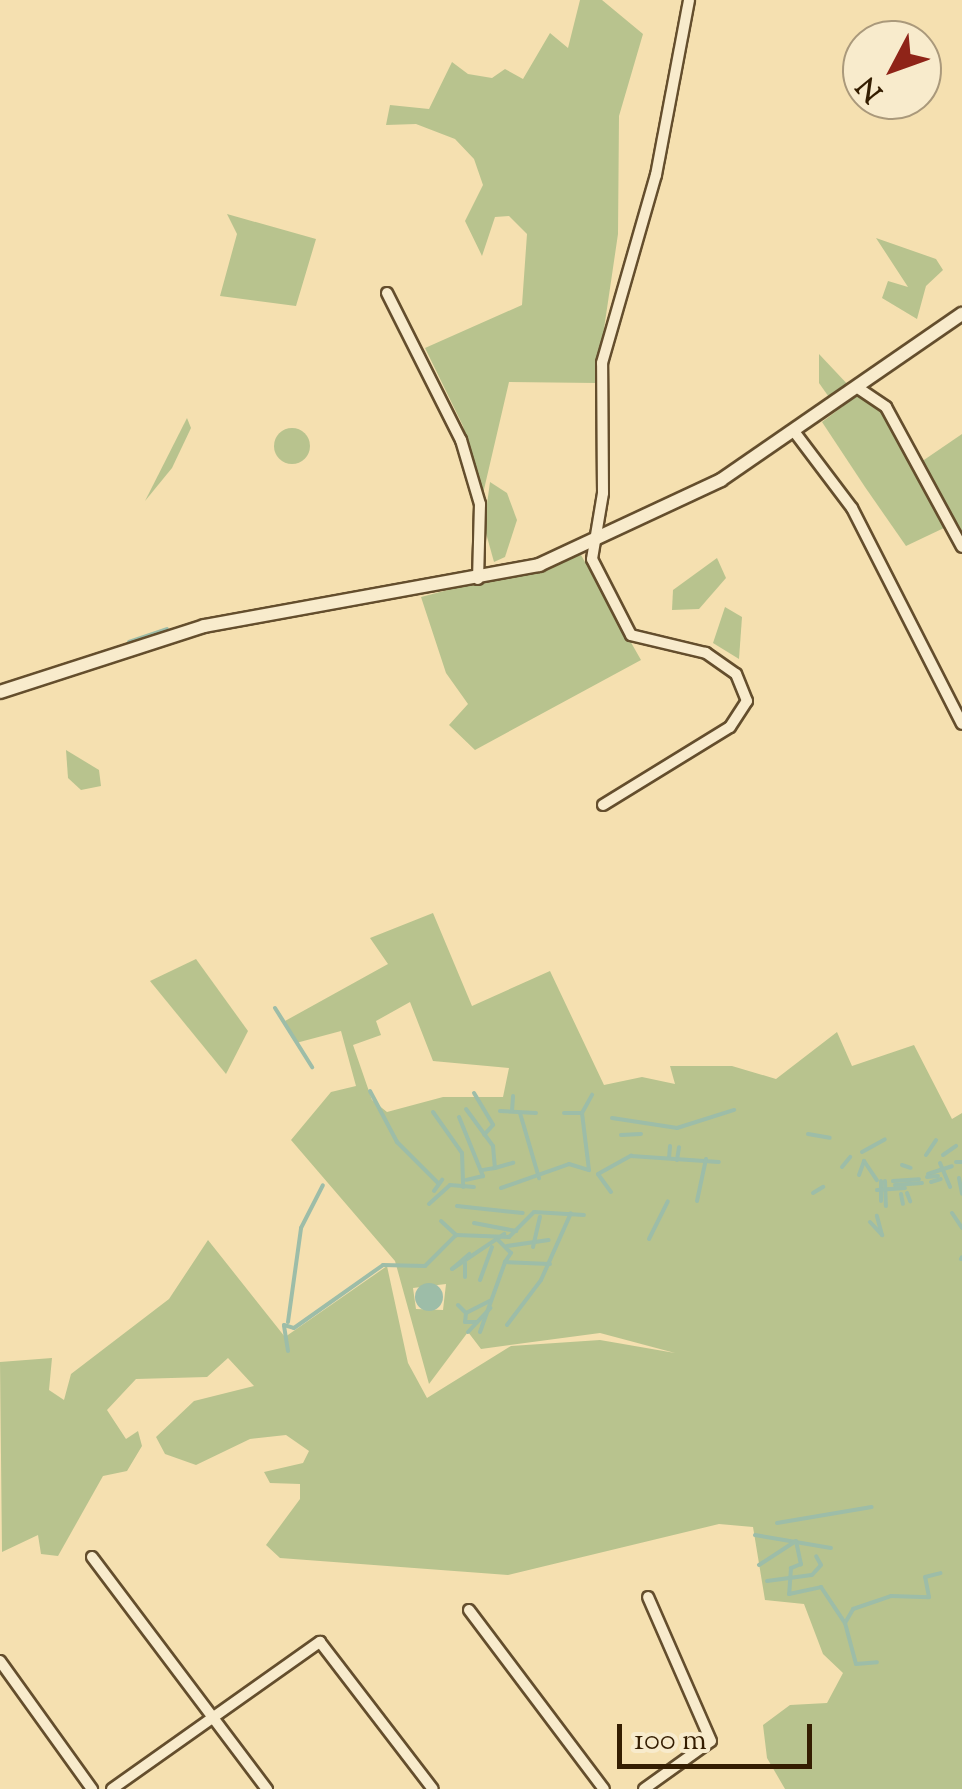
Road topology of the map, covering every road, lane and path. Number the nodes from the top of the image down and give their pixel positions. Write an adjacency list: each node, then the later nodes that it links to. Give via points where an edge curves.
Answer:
1 (689, 0): 6 (street, via 656,175 602,363 603,493)
2 (387, 293): 8 (street, via 462,440 480,504)
3 (962, 314): 4 (street)
4 (858, 388): 5 (street); 7 (street, via 886,407)
5 (793, 430): 6 (street, via 721,480); 10 (street, via 852,508)
6 (592, 542): 8 (street); 11 (street, via 631,635 706,653 736,674 748,701 730,726)
7 (962, 547)
8 (478, 579): 9 (street, via 204,626)
9 (0, 692)
10 (962, 724)
11 (603, 805)
12 (92, 1557): 16 (street)
13 (648, 1597): 22 (street, via 711,1741)
14 (469, 1610): 21 (street)
15 (0, 1660): 17 (street)
16 (212, 1714): 18 (street); 19 (street); 20 (street, via 320,1642)
17 (92, 1789)
18 (112, 1789)
19 (267, 1789)
20 (432, 1789)
21 (604, 1789)
22 (644, 1789)

